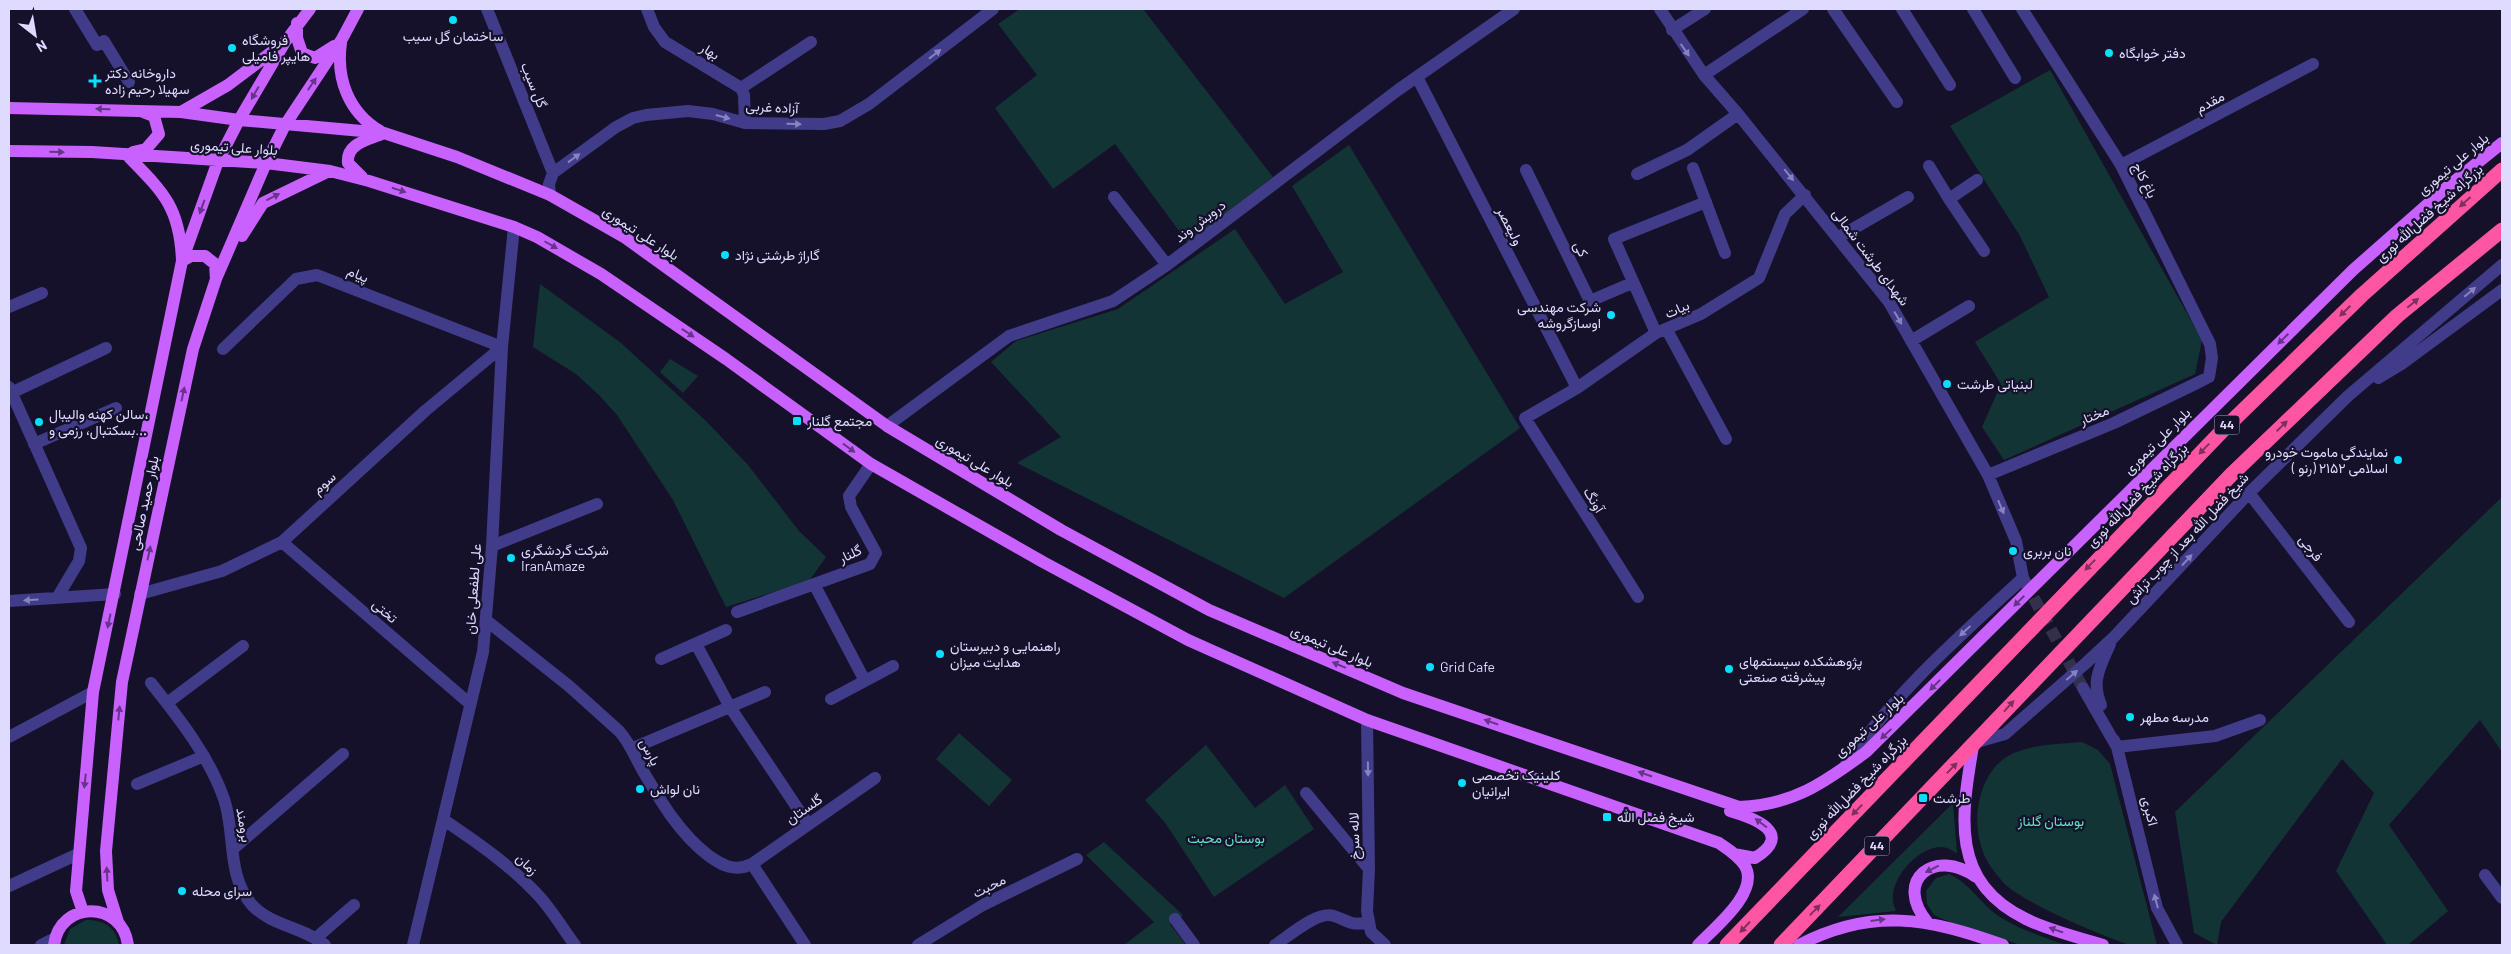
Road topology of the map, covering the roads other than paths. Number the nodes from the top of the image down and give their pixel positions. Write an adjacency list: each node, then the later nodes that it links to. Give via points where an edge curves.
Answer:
1 (75, 9): 24 (street, via 97,45 104,41)
2 (310, 9): 15 (main road, بلوار حمید صالحی)
3 (358, 9): 17 (main road, بلوار حمید صالحی)
4 (487, 9): 47 (street, گل سیب)
5 (647, 9): 26 (street, بهار, via 665,42)
6 (993, 9): 33 (street, آزاده غربی, one-way to 6, via 824,124 852,115)
7 (1514, 9): 22 (street, درویش‌ وند)
8 (1660, 9): 16 (street, شهدای طرشت شمالی)
9 (1705, 9): 16 (street)
10 (1803, 9): 21 (street)
11 (1833, 9): 27 (street)
12 (1902, 9): 25 (street)
13 (1972, 9): 23 (street)
14 (2022, 9): 42 (street, باغ کاج)
15 (297, 23): 17 (main road, via 298,47 308,56 320,56); 18 (main road, بلوار حمید صالحی)
16 (1672, 30): 21 (street, شهدای طرشت شمالی, one-way to 21)
17 (342, 39): 34 (main road, بلوار حمید صالحی, one-way to 17); 35 (main road, via 339,58 346,94 367,123)
18 (284, 42): 30 (main road, via 228,85); 32 (main road, بلوار حمید صالحی, one-way to 32)
19 (811, 42): 26 (street)
20 (2313, 64): 42 (street, مقدم)
21 (1704, 75): 31 (street, شهدای طرشت شمالی)
22 (1417, 78): 63 (street, درویش‌ وند); 77 (street, ولیعصر)
23 (2015, 78)
24 (129, 82)
25 (1950, 85)
26 (741, 88): 33 (street)
27 (1897, 102)
28 (9, 108): 29 (main road, بلوار علی تیموری, one-way to 28)
29 (136, 109): 30 (main road, بلوار علی تیموری); 38 (main road, via 154,116 159,134 146,149)
30 (181, 112): 32 (main road, بلوار علی تیموری)
31 (1738, 114): 48 (street, via 1686,150); 52 (street, شهدای طرشت شمالی, one-way to 52)
32 (238, 120): 34 (main road, بلوار علی تیموری); 39 (main road, بلوار حمید صالحی)
33 (745, 123): 47 (street, آزاده غربی, one-way to 33, via 633,118 688,111)
34 (284, 125): 35 (main road, بلوار علی تیموری); 40 (main road, بلوار حمید صالحی)
35 (384, 133): 49 (main road, via 354,145 348,154 348,163 356,173); 51 (main road, بلوار علی تیموری)
36 (2502, 144): 123 (main road, بلوار علی تیموری, one-way to 123, via 2446,188 2353,270 1886,734)
37 (9, 151): 38 (main road, بلوار علی تیموری, one-way to 38)
38 (126, 154): 39 (main road, بلوار علی تیموری); 62 (main road, via 157,186 174,211 181,238)
39 (218, 161): 40 (main road, بلوار علی تیموری); 62 (main road, بلوار حمید صالحی, one-way to 62)
40 (266, 162): 46 (main road, بلوار علی تیموری); 65 (main road, بلوار حمید صالحی)
41 (1929, 166): 55 (street)
42 (2121, 166): 76 (street, باغ کاج, via 2210,344)
43 (1693, 168): 56 (street)
44 (1526, 170): 66 (street, کی, via 1590,301)
45 (2502, 170): 158 (highway, بزرگراه شیخ فضل‌الله نوری / 44, one-way to 158, via 2362,295 2224,429)
46 (330, 171): 49 (main road, بلوار علی تیموری); 65 (main road, one-way to 46, via 263,203)
47 (553, 173): 51 (street)
48 (1637, 174)
49 (369, 180): 57 (main road, بلوار علی تیموری, one-way to 57)
50 (1977, 180): 55 (street)
51 (550, 195): 82 (main road, بلوار علی تیموری, via 624,238)
52 (1805, 195): 59 (street, شهدای طرشت شمالی); 71 (street, بیات, via 1785,214 1759,278 1701,314)
53 (1114, 197): 63 (street)
54 (1908, 197): 59 (street)
55 (1948, 199): 60 (street)
56 (1706, 202): 61 (street); 66 (street, via 1614,239)
57 (514, 227): 73 (street, علی لطفعلی خان); 85 (main road, بلوار علی تیموری, one-way to 85, via 601,274)
58 (2502, 230): 118 (highway, 44, one-way to 58, via 2231,475 2397,316)
59 (1839, 237): 72 (street, شهدای طرشت شمالی, one-way to 72, via 1889,302)
60 (1984, 251)
61 (1726, 253)
62 (182, 261): 65 (main road, via 191,256 209,258 214,264); 92 (main road, بلوار حمید صالحی)
63 (1166, 265): 82 (street, درویش‌ وند, via 1113,301 1009,336)
64 (2502, 265): 79 (street, شیخ فضل الله بعد از چوب تراش, one-way to 64)
65 (216, 279): 93 (main road, بلوار حمید صالحی, one-way to 65, via 192,349)
66 (1632, 282): 71 (street)
67 (2502, 290): 79 (street, via 2403,363)
68 (42, 293): 70 (street)
69 (1969, 306): 72 (street)
70 (9, 307)
71 (1661, 332): 77 (street, بیات); 83 (street)
72 (1912, 341): 86 (street, شهدای طرشت شمالی)
73 (502, 347): 75 (street, پیام, via 317,275 296,278); 89 (street, سوم, via 425,411); 90 (street, علی لطفعلی خان)
74 (106, 348): 78 (street)
75 (222, 349)
76 (2209, 377): 86 (street, مختار, via 2114,423)
77 (1577, 388): 81 (street, بیات)
78 (10, 390): 84 (street)
79 (2348, 396): 87 (street, شیخ فضل الله بعد از چوب تراش)
80 (116, 408): 84 (street)
81 (1525, 418): 94 (street, آونگ)
82 (887, 426): 125 (main road, بلوار علی تیموری, one-way to 82, via 1403,693 1209,610 1060,530)
83 (1726, 439)
84 (34, 444): 95 (street, via 81,548 79,561)
85 (872, 464): 91 (street, گلنار, via 849,496 876,553 874,560); 115 (main road, بلوار علی تیموری, via 1188,640)
86 (1988, 476): 123 (street, شهدای طرشت شمالی, one-way to 123, via 2016,541 2024,580 1949,646 1863,739)
87 (2249, 494): 99 (street, فرجی); 101 (street, شیخ فضل الله بعد از چوب تراش, one-way to 87)
88 (597, 504): 90 (street)
89 (282, 542): 93 (street, سوم, via 222,571); 112 (street, تختی)
90 (492, 546): 98 (street, علی لطفعلی خان)
91 (814, 584): 97 (street, گلنار); 106 (street)
92 (115, 594): 95 (street); 109 (main road, بلوار حمید صالحی, one-way to 109)
93 (140, 594): 143 (main road, بلوار حمید صالحی, one-way to 93, via 108,890 106,851 122,682)
94 (1638, 597)
95 (57, 598): 96 (street, one-way to 96)
96 (9, 602)
97 (737, 612)
98 (487, 621): 112 (street, علی لطفعلی خان); 120 (street, پارس, via 569,686 619,731)
99 (2349, 622)
100 (726, 630): 102 (street)
101 (2113, 638): 118 (street, شیخ فضل الله بعد از چوب تراش, one-way to 101, via 2005,734); 119 (street, via 2098,670 2095,691)
102 (696, 644): 104 (street); 114 (street)
103 (242, 646): 113 (street)
104 (661, 659)
105 (893, 666): 106 (street)
106 (865, 681): 111 (street)
107 (151, 683): 113 (street, برومند)
108 (2083, 688): 119 (street, اکبری)
109 (93, 692): 117 (street); 131 (main road, بلوار حمید صالحی, one-way to 131)
110 (765, 692): 114 (street)
111 (830, 699)
112 (470, 703): 128 (street, علی لطفعلی خان)
113 (168, 704): 122 (street, برومند)
114 (730, 707): 120 (street); 129 (street)
115 (1367, 720): 132 (main road, بلوار علی تیموری, via 1719,843); 135 (street, لاله سرخ, one-way to 135)
116 (2260, 720): 119 (street, via 2215,736)
117 (9, 737)
118 (1975, 744): 137 (main road, via 1966,786 1964,844); 159 (highway, 44, one-way to 118)
119 (2117, 747): 163 (street, اکبری, one-way to 119, via 2157,908)
120 (632, 748): 134 (street, پارس, via 652,786 684,832 721,865 742,868)
121 (343, 754): 130 (street)
122 (204, 756): 126 (street); 130 (street, برومند, via 225,800)
123 (1843, 769): 125 (main road, بلوار علی تیموری, via 1802,794 1754,806 1739,807)
124 (875, 778): 129 (street, گلستان)
125 (1666, 782): 132 (main road, one-way to 125, via 1755,858 1764,852 1771,836 1766,826 1751,817 1689,796)
126 (137, 784)
127 (1306, 793): 135 (street)
128 (444, 820): 150 (street, علی لطفعلی خان); 151 (street, زمان, via 513,870 539,896)
129 (808, 824): 134 (street, گلستان)
130 (233, 849): 146 (street, برومند, via 240,886 253,906)
131 (78, 854): 138 (street); 141 (main road, بلوار حمید صالحی, via 76,891)
132 (1734, 854): 157 (main road, بلوار علی تیموری, via 1745,866 1749,882 1741,900)
133 (1077, 859): 153 (street, محبت, via 983,906)
134 (752, 864): 152 (street)
135 (1370, 870): 144 (street, لاله سرخ)
136 (2485, 875): 139 (street)
137 (1976, 877): 145 (main road, one-way to 145, via 1946,864 1935,866 1919,878 1915,884 1914,900); 162 (main road, one-way to 137, via 2027,920 2000,904)
138 (9, 886)
139 (2502, 898)
140 (354, 905): 146 (street)
141 (83, 912): 143 (main road, via 101,912); 147 (main road, via 65,922)
142 (1175, 919): 154 (street)
143 (118, 922): 149 (main road, بلوار حمید صالحی, via 124,929)
144 (1368, 923): 155 (street, via 1349,924 1334,916 1320,915); 156 (street, via 1371,932)
145 (1928, 923): 160 (main road, one-way to 145, via 1864,922 1890,919); 161 (main road)
146 (321, 941)
147 (55, 942): 148 (street)
148 (41, 945)
149 (128, 945)
150 (413, 945)
151 (575, 945)
152 (805, 945)
153 (918, 945)
154 (1194, 945)
155 (1275, 945)
156 (1385, 945)
157 (1698, 945)
158 (1727, 945)
159 (1781, 945)
160 (1798, 945)
161 (2003, 945)
162 (2102, 945)
163 (2177, 945)

